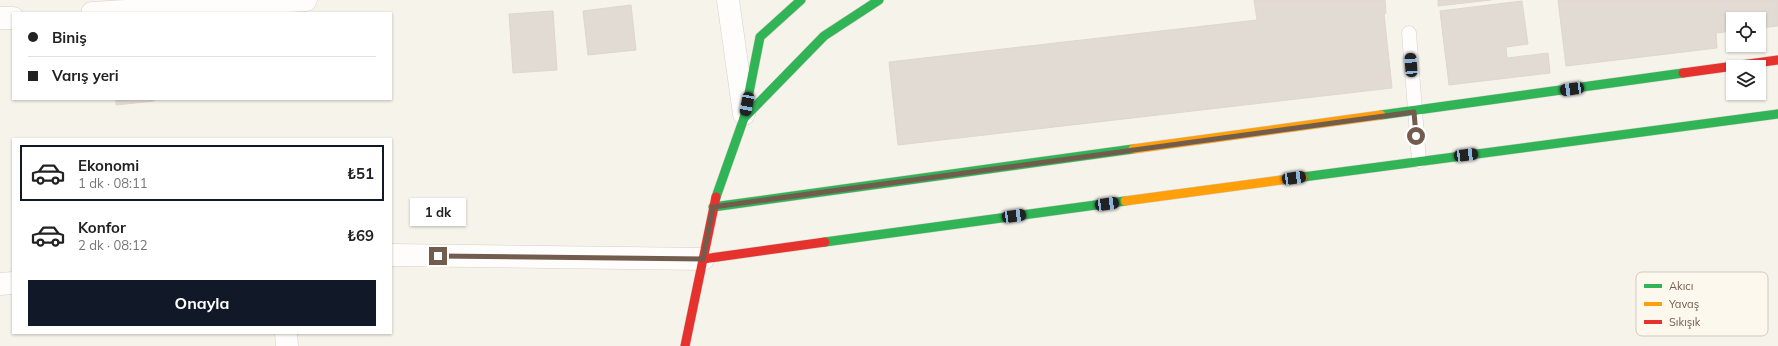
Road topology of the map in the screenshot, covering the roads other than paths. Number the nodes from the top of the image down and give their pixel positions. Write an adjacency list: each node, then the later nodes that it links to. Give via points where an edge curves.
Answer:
1 (306, 0): 5 (street)
2 (728, 0): 13 (street)
3 (801, 0): 13 (street, via 760,37)
4 (880, 0): 13 (street, via 824,36)
5 (276, 1): 6 (street)
6 (107, 12)
7 (0, 18): 8 (street)
8 (12, 18)
9 (1409, 34): 11 (lane)
10 (1778, 60): 11 (street)
11 (1414, 112): 14 (lane); 15 (street)
12 (1778, 114): 14 (street)
13 (744, 118): 15 (street)
14 (1419, 161): 17 (street)
15 (713, 207): 17 (street)
16 (392, 255): 17 (street)
17 (703, 259): 22 (street)
18 (12, 283): 19 (street)
19 (0, 284)
20 (286, 334): 21 (street)
21 (287, 346)
22 (685, 346)

